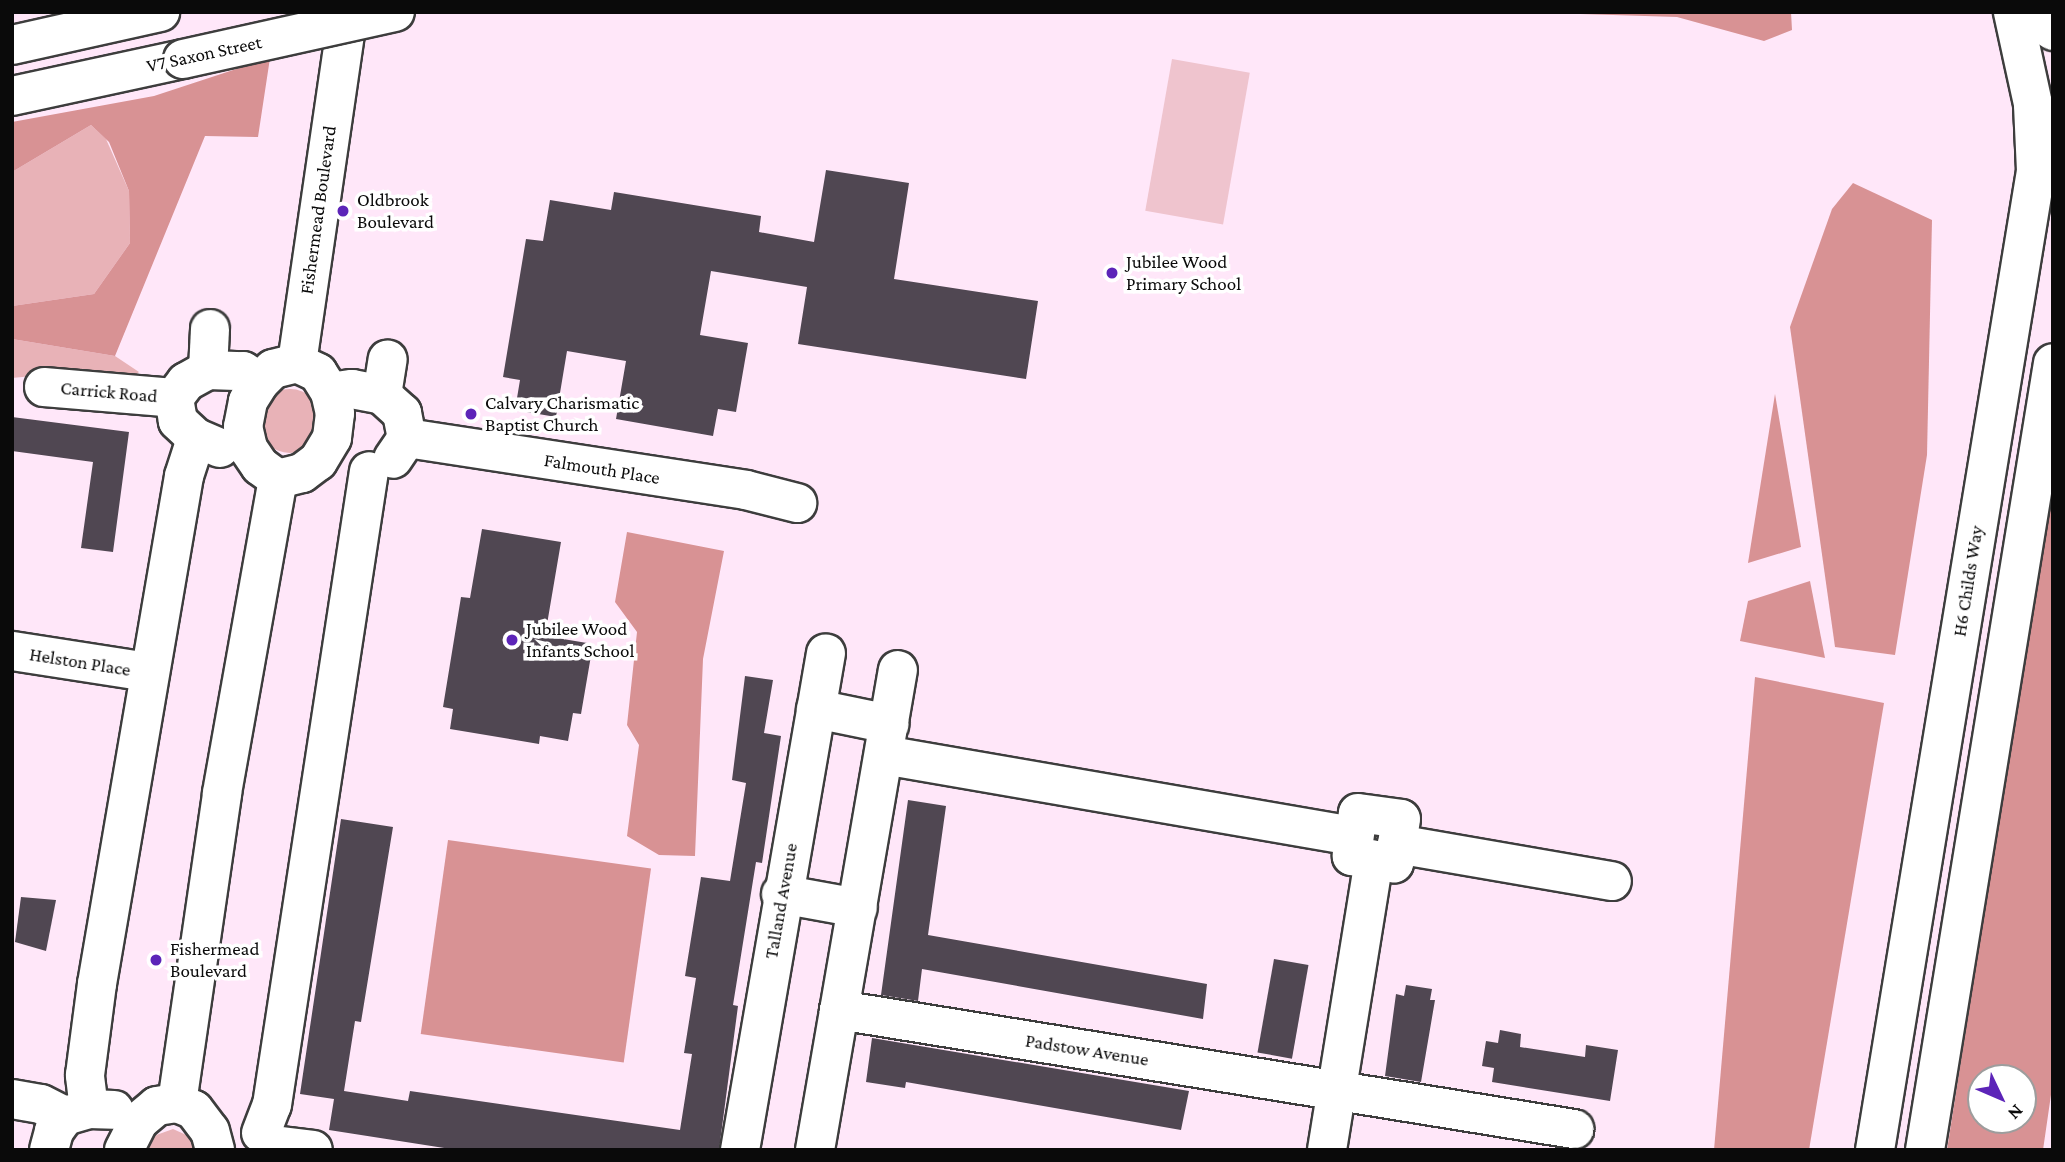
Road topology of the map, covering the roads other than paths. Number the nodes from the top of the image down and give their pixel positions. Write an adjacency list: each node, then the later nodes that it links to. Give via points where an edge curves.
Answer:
1 (160, 12): 7 (street)
2 (348, 12): 10 (street, Fishermead Boulevard)
3 (395, 12): 8 (street, V7 Saxon Street, bridge)
4 (2013, 12): 47 (street, H6 Childs Way, via 2033,104 2036,171)
5 (2024, 12): 6 (street)
6 (2053, 31)
7 (12, 45)
8 (12, 96)
9 (210, 329): 12 (street)
10 (297, 363): 13 (street, via 273,369); 15 (street, via 318,373)
11 (2053, 363): 48 (street)
12 (208, 370): 13 (street, via 243,371); 16 (street, via 186,382)
13 (260, 382): 19 (street, via 248,401 243,427)
14 (44, 387): 16 (street, Carrick Road)
15 (330, 393): 18 (street, via 385,377 402,413); 20 (street, via 335,413 332,438)
16 (174, 398): 17 (street, via 178,421)
17 (196, 438): 19 (street, via 232,453); 27 (street, via 184,475)
18 (407, 438): 21 (street, via 393,461); 23 (street, Falmouth Place, via 746,490)
19 (248, 448): 22 (street, via 260,466)
20 (318, 461): 21 (street); 22 (street, via 302,473)
21 (369, 471): 42 (street, via 272,1105)
22 (278, 479): 37 (street, via 222,793)
23 (797, 503)
24 (12, 651): 27 (street, Helston Place)
25 (825, 653): 28 (street, Talland Avenue)
26 (898, 670): 29 (street)
27 (148, 672): 38 (street)
28 (816, 709): 29 (street); 32 (street, Talland Avenue)
29 (886, 739): 30 (street); 33 (street)
30 (1375, 847): 31 (street); 35 (street)
31 (1612, 881)
32 (781, 894): 33 (street); 44 (street, Talland Avenue)
33 (858, 908): 34 (street)
34 (839, 1010): 35 (street, Padstow Avenue); 45 (street)
35 (1335, 1090): 39 (street, Padstow Avenue); 46 (street)
36 (12, 1099): 38 (street)
37 (177, 1103): 40 (street, via 157,1106); 41 (street, via 194,1110)
38 (77, 1112): 40 (street, via 120,1110); 43 (street, via 54,1131)
39 (1574, 1129)
40 (132, 1135)
41 (212, 1140): 42 (street)
42 (285, 1145)
43 (49, 1150)
44 (740, 1150)
45 (816, 1150)
46 (1327, 1150)
47 (1875, 1150)
48 (1925, 1150)

